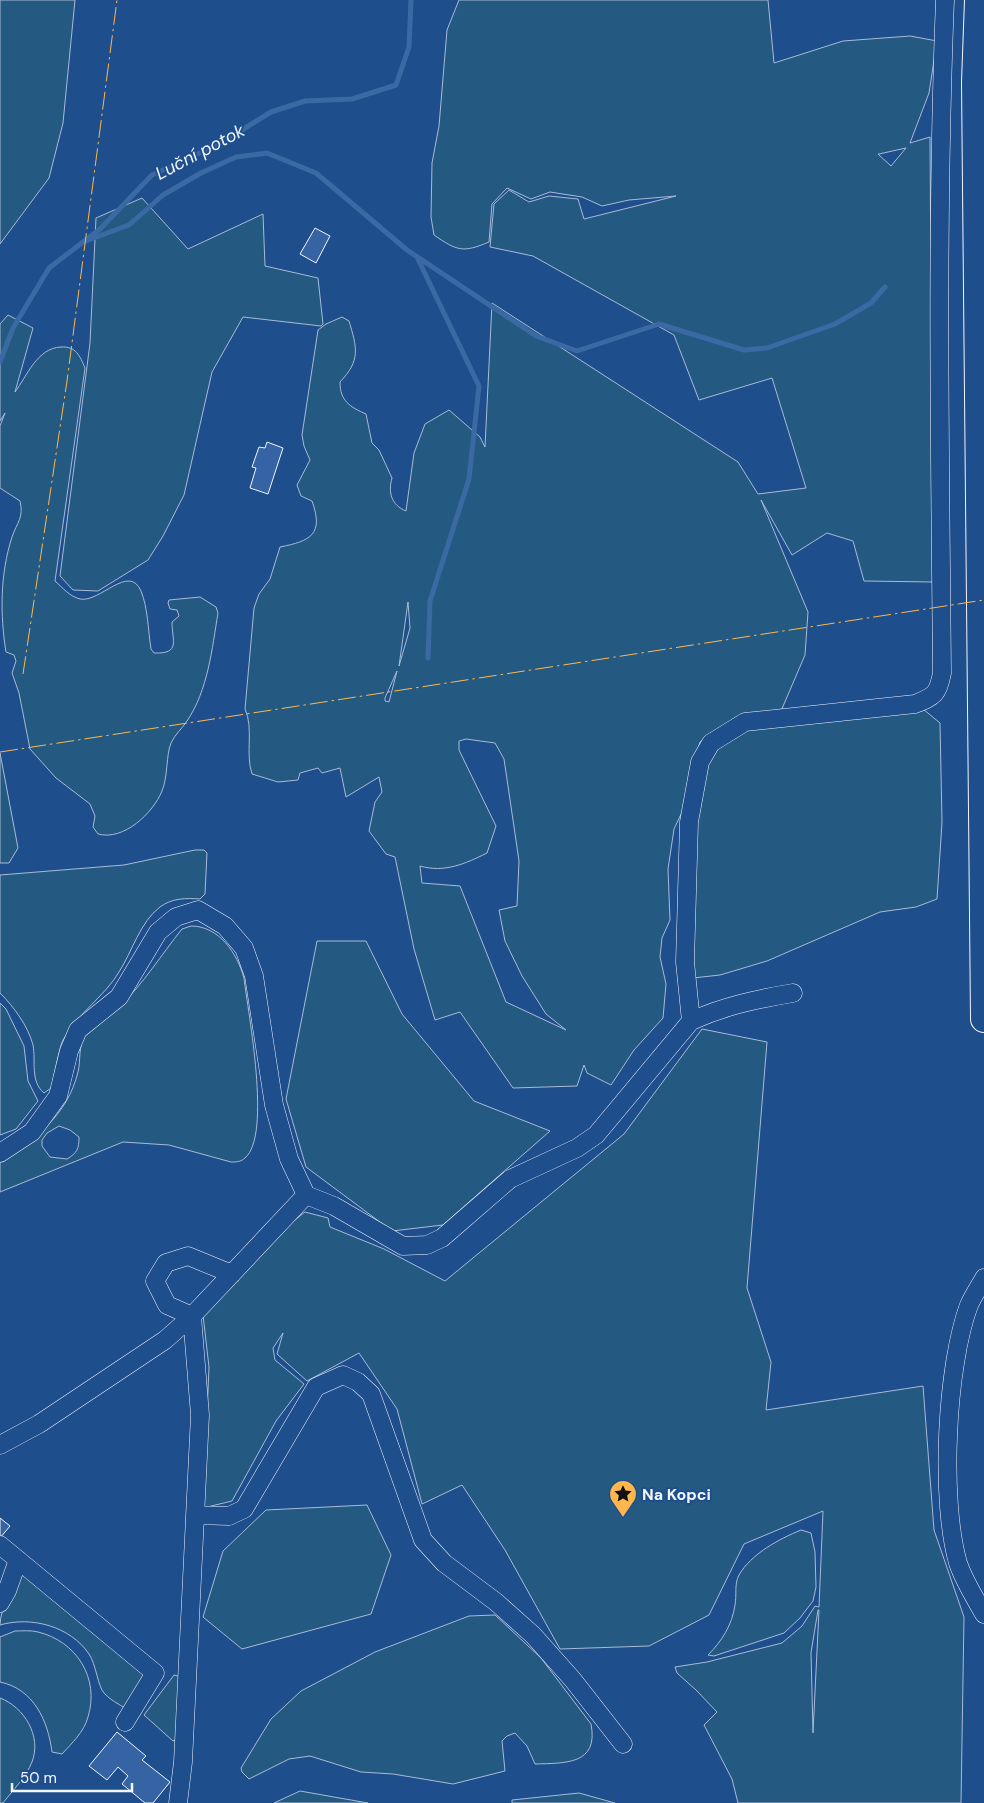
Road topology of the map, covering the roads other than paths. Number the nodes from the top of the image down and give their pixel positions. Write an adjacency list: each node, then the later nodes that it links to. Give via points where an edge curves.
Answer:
1 (946, 0): 5 (street, via 939,276 942,673 939,690 915,704 745,722 711,743 700,762 689,822 685,962)
2 (978, 0): 4 (highway, via 975,82)
3 (793, 993): 5 (street, via 750,1000)
4 (984, 1019)
5 (691, 1021): 7 (street, via 596,1135 577,1148 510,1179 442,1238 427,1245 403,1246 334,1206)
6 (0, 1153): 7 (street, via 32,1132 58,1096 69,1051 78,1030 119,997 158,932 176,917 198,910 226,926 244,948 254,976 274,1105 289,1159)
7 (306, 1195): 8 (street)
8 (232, 1274): 10 (street); 10 (street, via 188,1256 166,1263 156,1281 159,1289 167,1305)
9 (984, 1278): 16 (street, via 969,1305 955,1365 949,1422 952,1532 958,1564)
10 (192, 1316): 11 (street, via 165,1340 96,1387); 12 (street, via 200,1415)
11 (0, 1445)
12 (195, 1515): 18 (street, via 229,1516 244,1509 316,1387 343,1374 358,1382 370,1394 423,1540 444,1563 533,1635); 19 (street, via 182,1779)
13 (0, 1545): 14 (street)
14 (18, 1560): 15 (street); 17 (street, via 155,1673)
15 (0, 1603)
16 (984, 1614)
17 (125, 1722)
18 (623, 1744)
19 (178, 1803)

